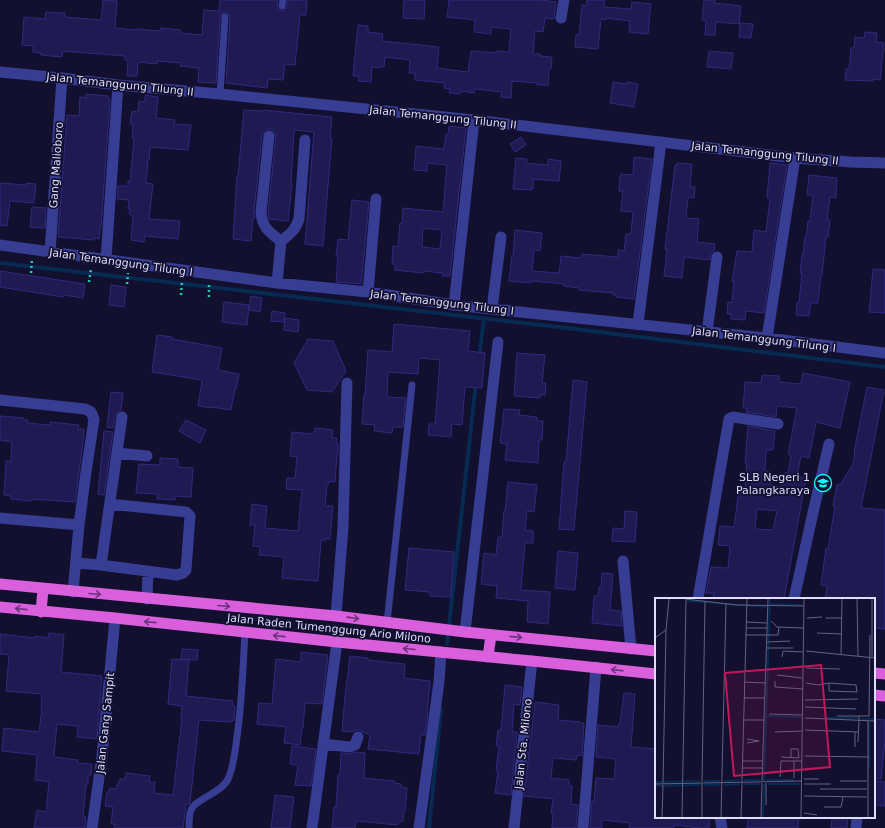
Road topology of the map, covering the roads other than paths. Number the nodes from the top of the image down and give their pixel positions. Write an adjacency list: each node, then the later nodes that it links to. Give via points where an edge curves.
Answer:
1 (564, 0): 3 (street)
2 (225, 17): 7 (lane)
3 (561, 18)
4 (0, 72): 5 (street, Jalan Temanggung Tilung II)
5 (62, 78): 6 (street, Jalan Temanggung Tilung II); 18 (street, Gang Malioboro)
6 (118, 85): 7 (street, Jalan Temanggung Tilung II); 20 (street)
7 (220, 94): 8 (street, Jalan Temanggung Tilung II)
8 (474, 120): 11 (street, Jalan Temanggung Tilung II); 23 (street)
9 (268, 136): 16 (street, via 262,221)
10 (305, 140): 16 (street, via 299,219 292,233)
11 (661, 142): 12 (street, Jalan Temanggung Tilung II); 25 (street)
12 (795, 158): 13 (street, Jalan Temanggung Tilung II); 27 (street)
13 (885, 163)
14 (376, 199): 22 (street)
15 (500, 237): 24 (street)
16 (281, 241): 21 (street)
17 (0, 245): 18 (street, Jalan Temanggung Tilung I)
18 (50, 252): 20 (street, Jalan Temanggung Tilung I)
19 (717, 257): 26 (street)
20 (106, 259): 21 (street, Jalan Temanggung Tilung I)
21 (277, 283): 22 (street, Jalan Temanggung Tilung I)
22 (368, 292): 23 (street, Jalan Temanggung Tilung I)
23 (454, 305): 24 (street, Jalan Temanggung Tilung I)
24 (492, 309): 25 (street, Jalan Temanggung Tilung I)
25 (638, 324): 26 (street, Jalan Temanggung Tilung I)
26 (707, 332): 27 (street, Jalan Temanggung Tilung I)
27 (767, 338): 29 (street, Jalan Temanggung Tilung I)
28 (498, 342): 57 (street)
29 (885, 354)
30 (347, 383): 53 (street, via 343,527)
31 (412, 386): 55 (lane)
32 (0, 400): 40 (street, via 85,409 92,412 94,419)
33 (122, 417): 36 (street)
34 (778, 424): 48 (street, via 733,417 729,419)
35 (829, 444): 49 (street)
36 (117, 453): 37 (street); 38 (street)
37 (147, 456)
38 (110, 504): 43 (street); 44 (street, via 186,512 190,516 186,570 177,575)
39 (0, 518): 40 (street)
40 (79, 524): 42 (street)
41 (623, 561): 60 (street)
42 (76, 563): 43 (street); 47 (street)
43 (102, 565): 44 (street)
44 (148, 571): 50 (street)
45 (0, 584): 46 (highway, Jalan Raden Tumenggung Ario Milono)
46 (43, 589): 47 (highway, Jalan Raden Tumenggung Ario Milono); 52 (highway)
47 (73, 592): 50 (highway, Jalan Raden Tumenggung Ario Milono, one-way to 50)
48 (698, 598)
49 (794, 598)
50 (147, 599): 53 (highway, Jalan Raden Tumenggung Ario Milono, one-way to 53)
51 (0, 607): 52 (highway, Jalan Raden Tumenggung Ario Milono, one-way to 51)
52 (41, 612): 54 (highway, Jalan Raden Tumenggung Ario Milono)
53 (336, 616): 55 (highway, Jalan Raden Tumenggung Ario Milono, one-way to 55)
54 (116, 618): 56 (highway, Jalan Raden Tumenggung Ario Milono, one-way to 54); 75 (street, Jalan Gang Sampit)
55 (387, 623): 57 (highway, Jalan Raden Tumenggung Ario Milono)
56 (245, 632): 59 (highway, Jalan Raden Tumenggung Ario Milono, one-way to 56); 76 (lane, via 239,727 232,768 227,780 218,790 195,804 191,810)
57 (464, 632): 58 (highway, Jalan Raden Tumenggung Ario Milono)
58 (491, 635): 60 (highway, Jalan Raden Tumenggung Ario Milono, one-way to 60); 63 (highway)
59 (337, 642): 62 (highway, Jalan Raden Tumenggung Ario Milono, one-way to 59); 72 (street)
60 (631, 649): 61 (highway, Jalan Raden Tumenggung Ario Milono)
61 (655, 651)
62 (444, 652): 63 (highway, Jalan Raden Tumenggung Ario Milono); 78 (street)
63 (488, 656): 64 (highway, Jalan Raden Tumenggung Ario Milono)
64 (532, 661): 65 (highway, Jalan Raden Tumenggung Ario Milono); 79 (street, Jalan Sta. Milono)
65 (596, 667): 67 (highway, Jalan Raden Tumenggung Ario Milono, one-way to 65); 80 (street)
66 (875, 673): 68 (highway)
67 (655, 674)
68 (885, 674)
69 (875, 695): 70 (highway)
70 (885, 696)
71 (358, 737): 72 (street, via 355,746)
72 (323, 744): 77 (street)
73 (720, 818): 81 (street)
74 (857, 818): 82 (street)
75 (92, 828)
76 (189, 828)
77 (312, 828)
78 (419, 828)
79 (514, 828)
80 (583, 828)
81 (722, 828)
82 (856, 828)

